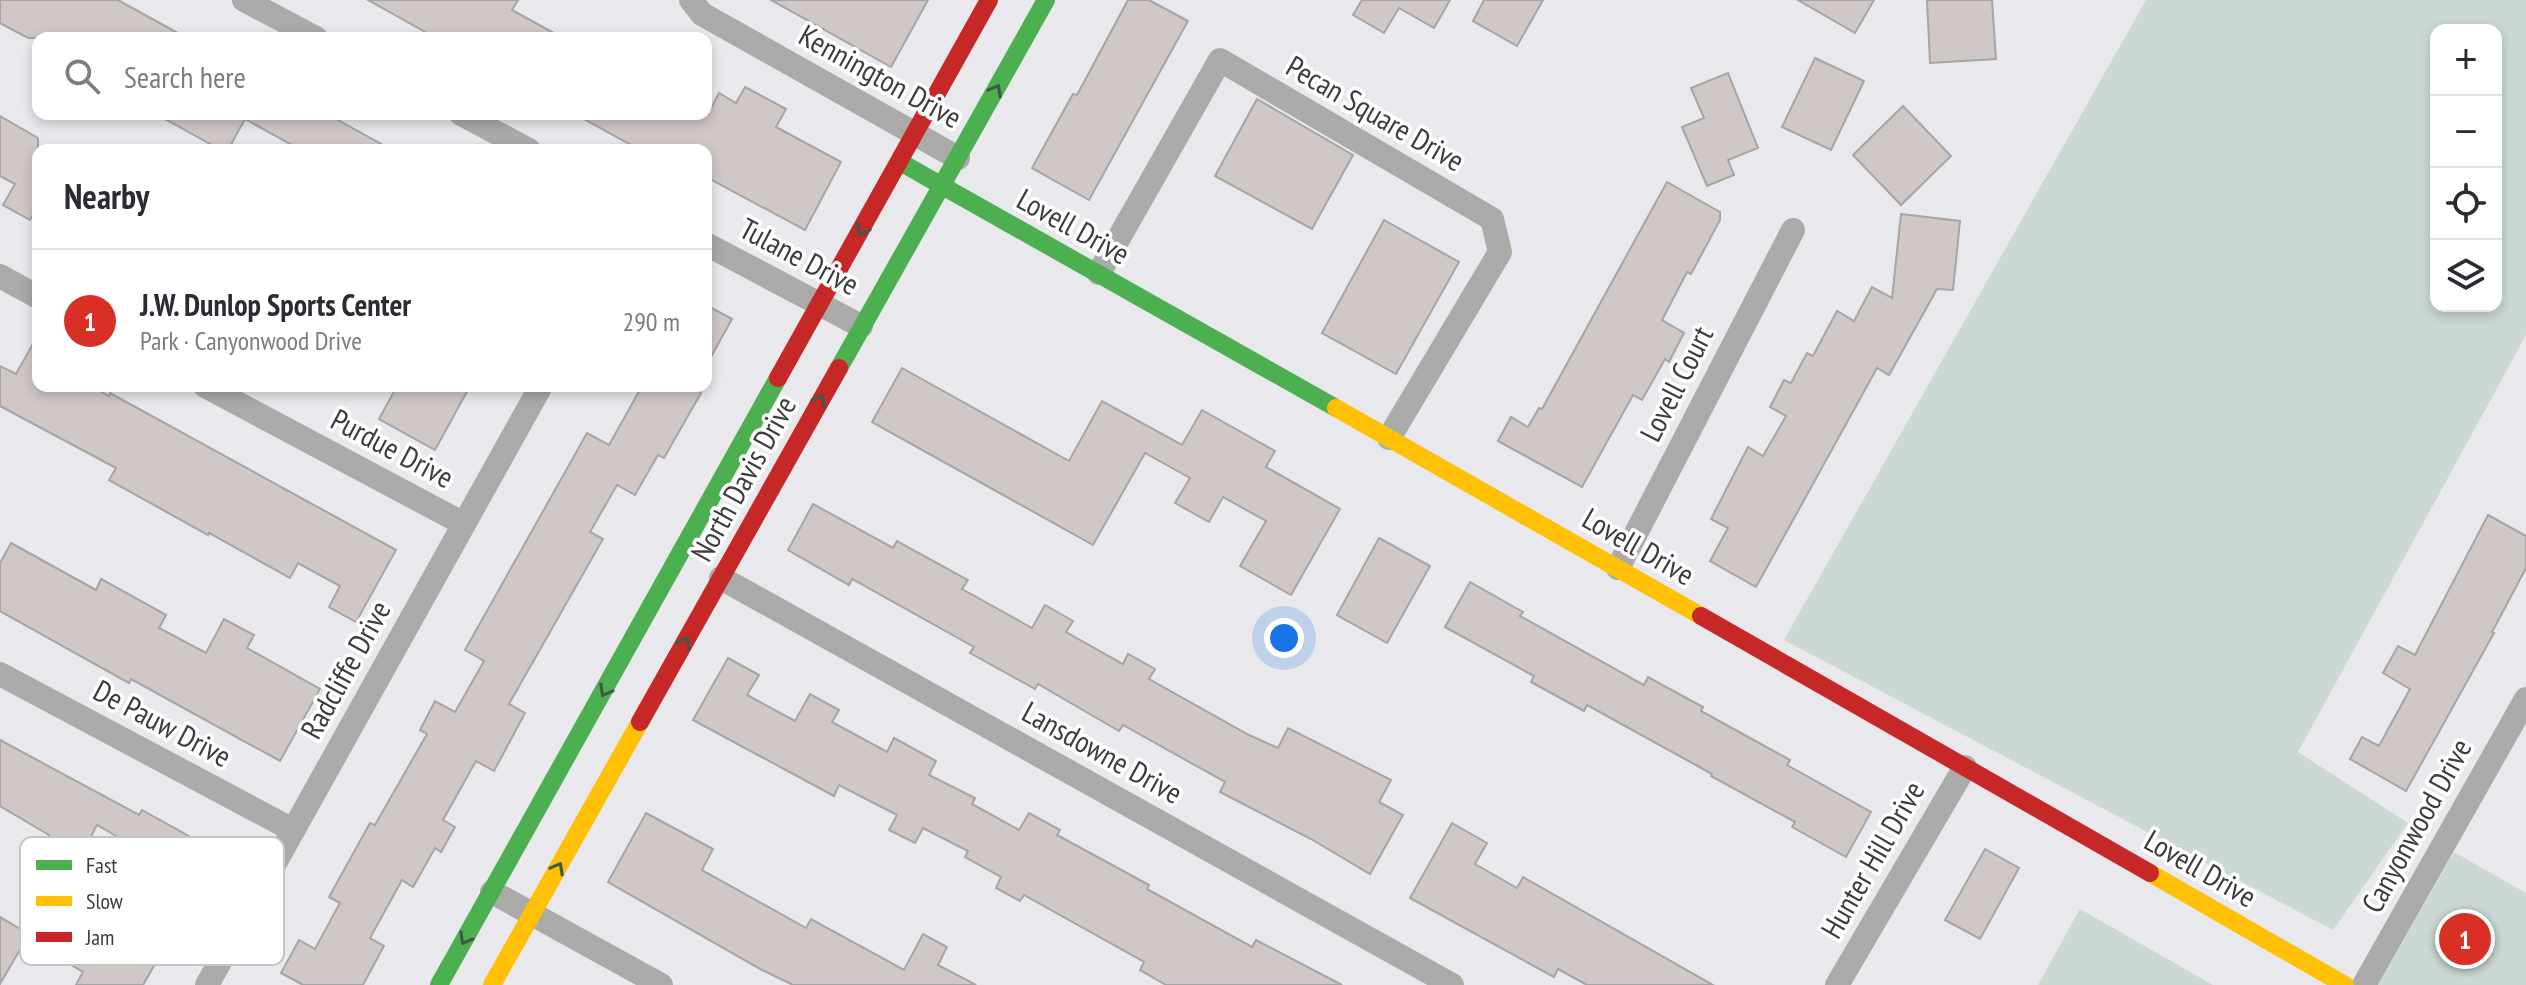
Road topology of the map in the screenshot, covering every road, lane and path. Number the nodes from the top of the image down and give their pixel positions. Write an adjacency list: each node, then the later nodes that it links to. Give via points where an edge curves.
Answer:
1 (244, 0): 5 (street)
2 (691, 0): 7 (street, Kennington Drive, via 702,14)
3 (989, 0): 7 (street, North Davis Drive)
4 (1046, 0): 9 (street, North Davis Drive, one-way to 4)
5 (305, 32)
6 (472, 120): 8 (street)
7 (915, 134): 9 (street, Kennington Drive); 10 (street, North Davis Drive)
8 (518, 144)
9 (958, 158): 11 (street, North Davis Drive)
10 (900, 162): 11 (street, Lovell Drive); 17 (street, North Davis Drive, one-way to 17)
11 (942, 186): 14 (street, Lovell Drive); 18 (street, North Davis Drive)
12 (1793, 230): 23 (street, Lovell Court)
13 (712, 247): 17 (street, Tulane Drive)
14 (1099, 273): 21 (street, Lovell Drive); 21 (street, Pecan Square Drive, via 1220,60 1492,219 1500,252)
15 (0, 276): 16 (street)
16 (32, 294)
17 (820, 305): 18 (street, Tulane Drive); 30 (street, North Davis Drive, one-way to 30)
18 (861, 326): 24 (street, North Davis Drive, one-way to 18)
19 (216, 392): 22 (street, Purdue Drive)
20 (538, 392): 22 (street, Radcliffe Drive)
21 (1389, 438): 23 (street, Lovell Drive)
22 (464, 524): 28 (street, Radcliffe Drive)
23 (1618, 568): 27 (street, Lovell Drive)
24 (721, 578): 31 (street, North Davis Drive, one-way to 24); 37 (street, Lansdowne Drive)
25 (0, 674): 28 (street, De Pauw Drive)
26 (2526, 699): 40 (street, Canyonwood Drive)
27 (1965, 767): 38 (street, Hunter Hill Drive); 39 (street, Lovell Drive)
28 (293, 830): 29 (street, Radcliffe Drive)
29 (284, 846)
30 (492, 892): 31 (street); 34 (street, North Davis Drive, one-way to 34)
31 (532, 915): 35 (street, North Davis Drive); 36 (street)
32 (218, 965): 33 (street, Radcliffe Drive)
33 (207, 985)
34 (439, 985)
35 (492, 985)
36 (661, 985)
37 (1452, 985)
38 (1837, 985)
39 (2345, 985)
40 (2364, 985)

